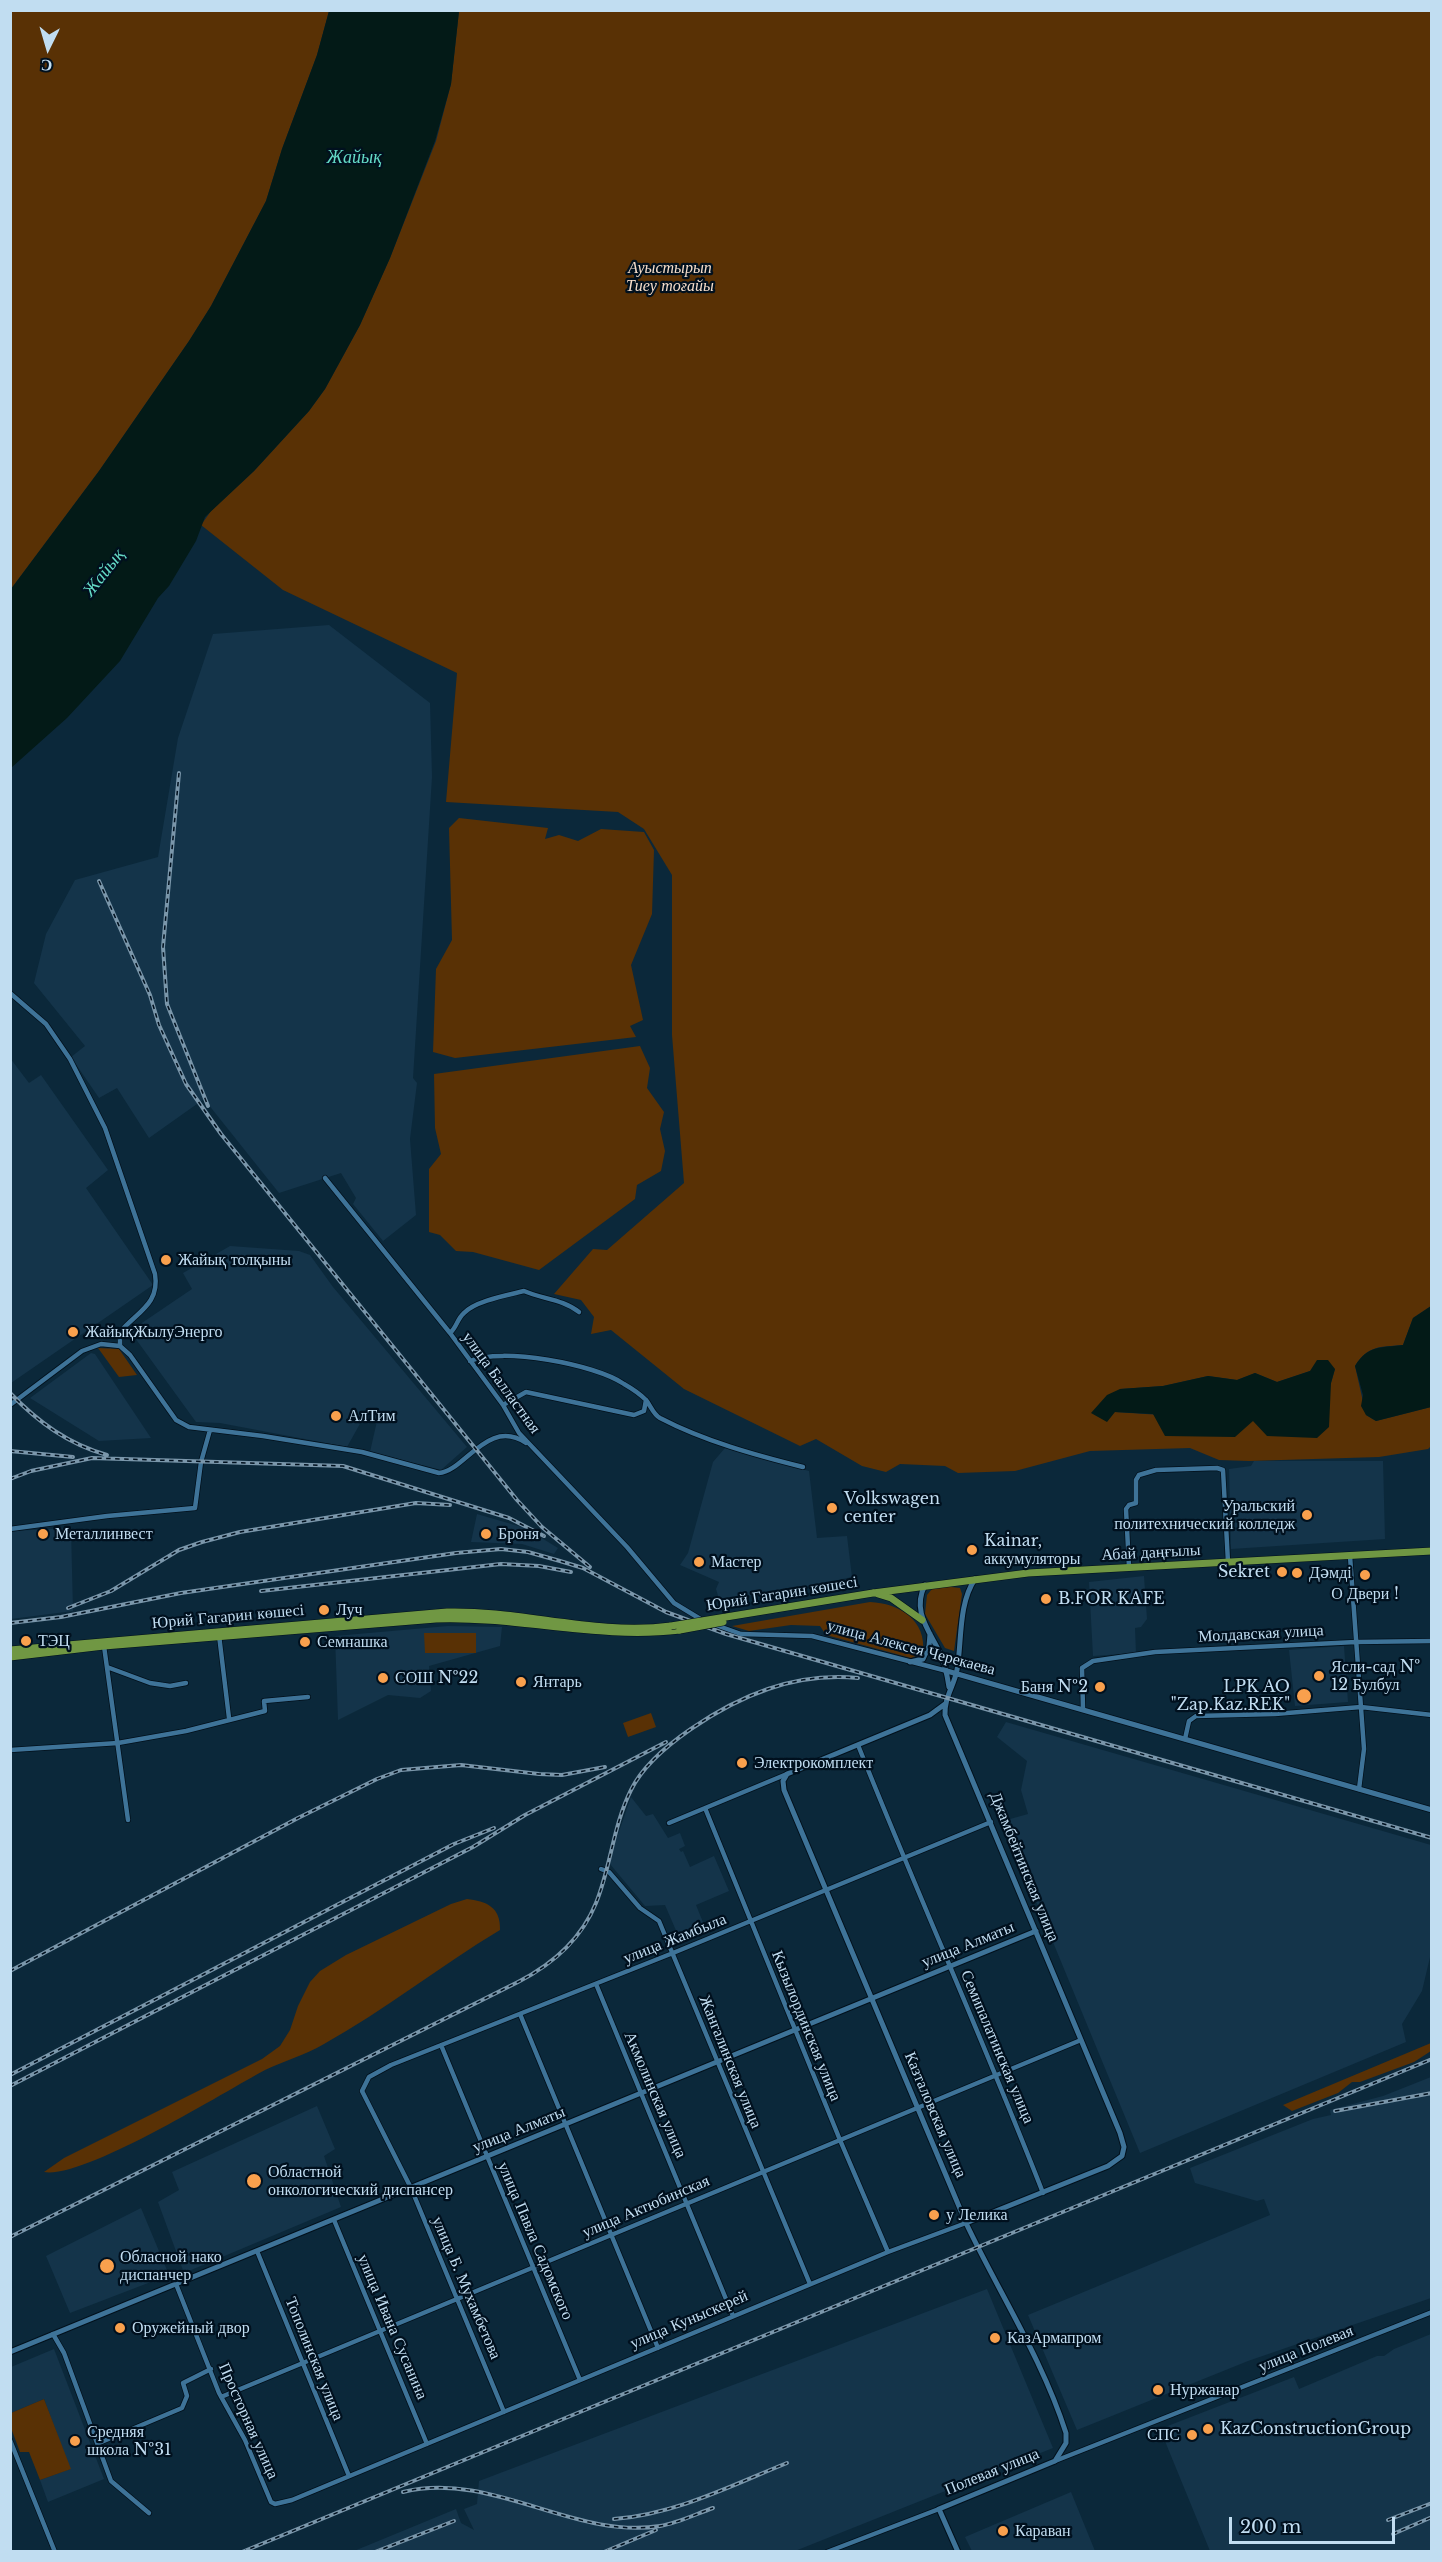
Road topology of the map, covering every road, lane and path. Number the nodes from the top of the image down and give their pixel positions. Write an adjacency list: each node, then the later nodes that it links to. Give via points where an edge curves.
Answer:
1 (10, 993): 5 (street, via 46,1024 70,1059 105,1128 155,1274 158,1286 149,1304 120,1332)
2 (325, 1178): 4 (street, улица Балластная)
3 (579, 1312): 4 (street, via 569,1304 524,1291 475,1305 465,1311)
4 (450, 1333): 6 (street, улица Балластная)
5 (120, 1346): 8 (street, via 101,1344 82,1351); 10 (street, via 176,1420 189,1427)
6 (470, 1361): 7 (street, via 502,1355 572,1364 623,1382); 9 (street, улица Балластная)
7 (646, 1400): 9 (street, via 644,1412 634,1415 526,1392); 12 (street, via 657,1416 706,1438)
8 (10, 1405)
9 (503, 1405): 11 (street, улица Балластная, via 519,1433)
10 (210, 1430): 11 (street, via 362,1452 439,1473 495,1439 514,1437); 13 (street, via 195,1508)
11 (536, 1450): 21 (street, улица Балластная, via 627,1547 660,1589)
12 (803, 1467)
13 (10, 1529)
14 (1431, 1551): 15 (main road, Абай даңғылы)
15 (1350, 1556): 16 (main road, Абай даңғылы); 26 (street)
16 (1228, 1562): 17 (main road, Абай даңғылы); 17 (street, via 1223,1470 1164,1470 1145,1472 1136,1480 1137,1503 1128,1505 1125,1514)
17 (1129, 1567): 18 (main road, Абай даңғылы)
18 (976, 1578): 19 (main road, Абай даңғылы); 33 (street, Джамбейтинская улица, via 967,1597)
19 (925, 1585): 20 (main road, Абай даңғылы); 22 (street, via 920,1599)
20 (873, 1593): 22 (main road, via 891,1598); 24 (main road, Юрий Гагарин көшесі, bridge, via 670,1626 627,1628 466,1612); 24 (main road, Юрий Гагарин көшесі, bridge, via 680,1630 624,1634 466,1617)
21 (693, 1616): 30 (street, улица Алексея Черекаева, via 741,1634 812,1636)
22 (922, 1620): 23 (street)
23 (930, 1633): 30 (street, via 927,1654); 32 (street)
24 (219, 1634): 27 (main road, Юрий Гагарин көшесі); 28 (main road, Юрий Гагарин көшесі); 41 (street)
25 (1431, 1641): 26 (street, Молдавская улица)
26 (1356, 1642): 38 (street); 39 (street, Молдавская улица, via 1155,1652 1093,1661 1082,1668)
27 (104, 1646): 29 (main road, Юрий Гагарин көшесі); 31 (street)
28 (10, 1650)
29 (10, 1656)
30 (910, 1662): 32 (street, улица Алексея Черекаева)
31 (107, 1667): 34 (street, via 150,1683); 43 (street)
32 (947, 1671): 33 (street, улица Алексея Черекаева); 35 (street)
33 (956, 1673): 35 (street, Джамбейтинская улица); 39 (street, улица Алексея Черекаева)
34 (186, 1683)
35 (949, 1689): 37 (street, Джамбейтинская улица)
36 (308, 1697): 41 (street, via 264,1701 265,1711)
37 (945, 1704): 44 (street, via 930,1715); 51 (street, Джамбейтинская улица, via 948,1724)
38 (1361, 1707): 40 (street); 42 (street, via 1196,1716 1188,1721); 47 (street, via 1364,1749)
39 (1083, 1709): 42 (street, улица Алексея Черекаева)
40 (1431, 1715)
41 (229, 1718): 43 (street, via 186,1731)
42 (1185, 1739): 47 (street, улица Алексея Черекаева)
43 (118, 1743): 45 (street); 50 (street)
44 (858, 1745): 46 (street); 53 (street, Семипалатинская улица)
45 (10, 1750)
46 (787, 1774): 48 (street); 55 (street, Казталовская улица, via 784,1790)
47 (1359, 1789): 49 (street, улица Алексея Черекаева)
48 (705, 1808): 52 (street); 56 (street, Кызылординская улица)
49 (1431, 1810)
50 (128, 1820)
51 (991, 1822): 53 (street, улица Жамбыла); 57 (street, Джамбейтинская улица)
52 (669, 1823)
53 (903, 1857): 55 (street, улица Жамбыла); 59 (street, Семипалатинская улица)
54 (601, 1869): 58 (street, Жангалинская улица, via 609,1872 640,1908 659,1921)
55 (826, 1889): 56 (street, улица Жамбыла); 61 (street, Казталовская улица)
56 (750, 1922): 58 (street, улица Жамбыла); 63 (street, Кызылординская улица)
57 (1036, 1931): 59 (street, улица Алматы); 64 (street, Джамбейтинская улица)
58 (673, 1953): 60 (street, улица Жамбыла); 66 (street, Жангалинская улица)
59 (950, 1966): 61 (street, улица Алматы); 67 (street, Семипалатинская улица)
60 (596, 1984): 62 (street, улица Жамбыла); 69 (street, Акмолинская улица)
61 (871, 1999): 63 (street, улица Алматы); 70 (street, Казталовская улица)
62 (520, 2014): 65 (street, улица Жамбыла); 71 (street)
63 (795, 2031): 66 (street, улица Алматы); 72 (street, Кызылординская улица)
64 (1081, 2040): 67 (street, улица Актюбинская); 74 (street, Джамбейтинская улица, via 1124,2142 1124,2152)
65 (441, 2045): 68 (street, улица Жамбыла); 73 (street, улица Павла Садомского)
66 (717, 2063): 69 (street, улица Алматы); 75 (street, Жангалинская улица)
67 (997, 2075): 70 (street, улица Актюбинская); 77 (street, Семипалатинская улица)
68 (369, 2078): 76 (street, улица Б. Мухамбетова, via 362,2091)
69 (640, 2094): 71 (street, улица Алматы); 78 (street, Акмолинская улица)
70 (918, 2108): 72 (street, улица Актюбинская); 80 (street, Казталовская улица)
71 (566, 2125): 73 (street, улица Алматы); 81 (street)
72 (840, 2140): 75 (street, улица Актюбинская); 83 (street, Кызылординская улица)
73 (487, 2157): 76 (street, улица Алматы); 84 (street, улица Павла Садомского)
74 (1118, 2161): 77 (street, улица Куныскерей)
75 (762, 2172): 78 (street, улица Актюбинская); 86 (street, Жангалинская улица)
76 (411, 2188): 79 (street, улица Алматы); 87 (street, улица Б. Мухамбетова)
77 (1043, 2193): 80 (street, улица Куныскерей)
78 (687, 2203): 81 (street, улица Актюбинская); 89 (street, Акмолинская улица)
79 (334, 2220): 82 (street, улица Алматы); 90 (street, улица Ивана Сусанина)
80 (966, 2223): 83 (street, улица Куныскерей); 102 (street, Казталовская улица, via 991,2276 1017,2317 1059,2413 1066,2443)
81 (612, 2235): 84 (street, улица Актюбинская); 92 (street)
82 (257, 2251): 85 (street, улица Алматы); 94 (street, Тополинская улица)
83 (888, 2252): 86 (street, улица Куныскерей)
84 (534, 2267): 87 (street, улица Актюбинская); 96 (street, улица Павла Садомского)
85 (176, 2284): 91 (street, улица Алматы); 95 (street, Просторная улица)
86 (810, 2284): 89 (street, улица Куныскерей)
87 (458, 2299): 90 (street, улица Актюбинская); 98 (street, улица Б. Мухамбетова)
88 (1431, 2312): 102 (street, улица Полевая)
89 (733, 2316): 92 (street, улица Куныскерей)
90 (380, 2331): 94 (street, улица Актюбинская); 101 (street, улица Ивана Сусанина)
91 (54, 2334): 93 (street, улица Алматы); 100 (street)
92 (658, 2348): 96 (street, улица Куныскерей)
93 (10, 2352)
94 (304, 2363): 97 (street, улица Актюбинская); 103 (street, Тополинская улица)
95 (211, 2369): 97 (street, Просторная улица); 100 (street, via 183,2383 187,2396 182,2408)
96 (580, 2380): 98 (street, улица Куныскерей)
97 (221, 2397): 104 (street, Просторная улица, via 245,2440)
98 (504, 2412): 101 (street, улица Куныскерей)
99 (10, 2440): 107 (street)
100 (99, 2443): 106 (street, via 111,2481)
101 (427, 2444): 103 (street, улица Куныскерей)
102 (1055, 2461): 105 (street, Полевая улица)
103 (349, 2476): 104 (street, улица Куныскерей, via 292,2500)
104 (270, 2502)
105 (939, 2509): 108 (street); 109 (street)
106 (148, 2513)
107 (55, 2552)
108 (827, 2552)
109 (958, 2552)

